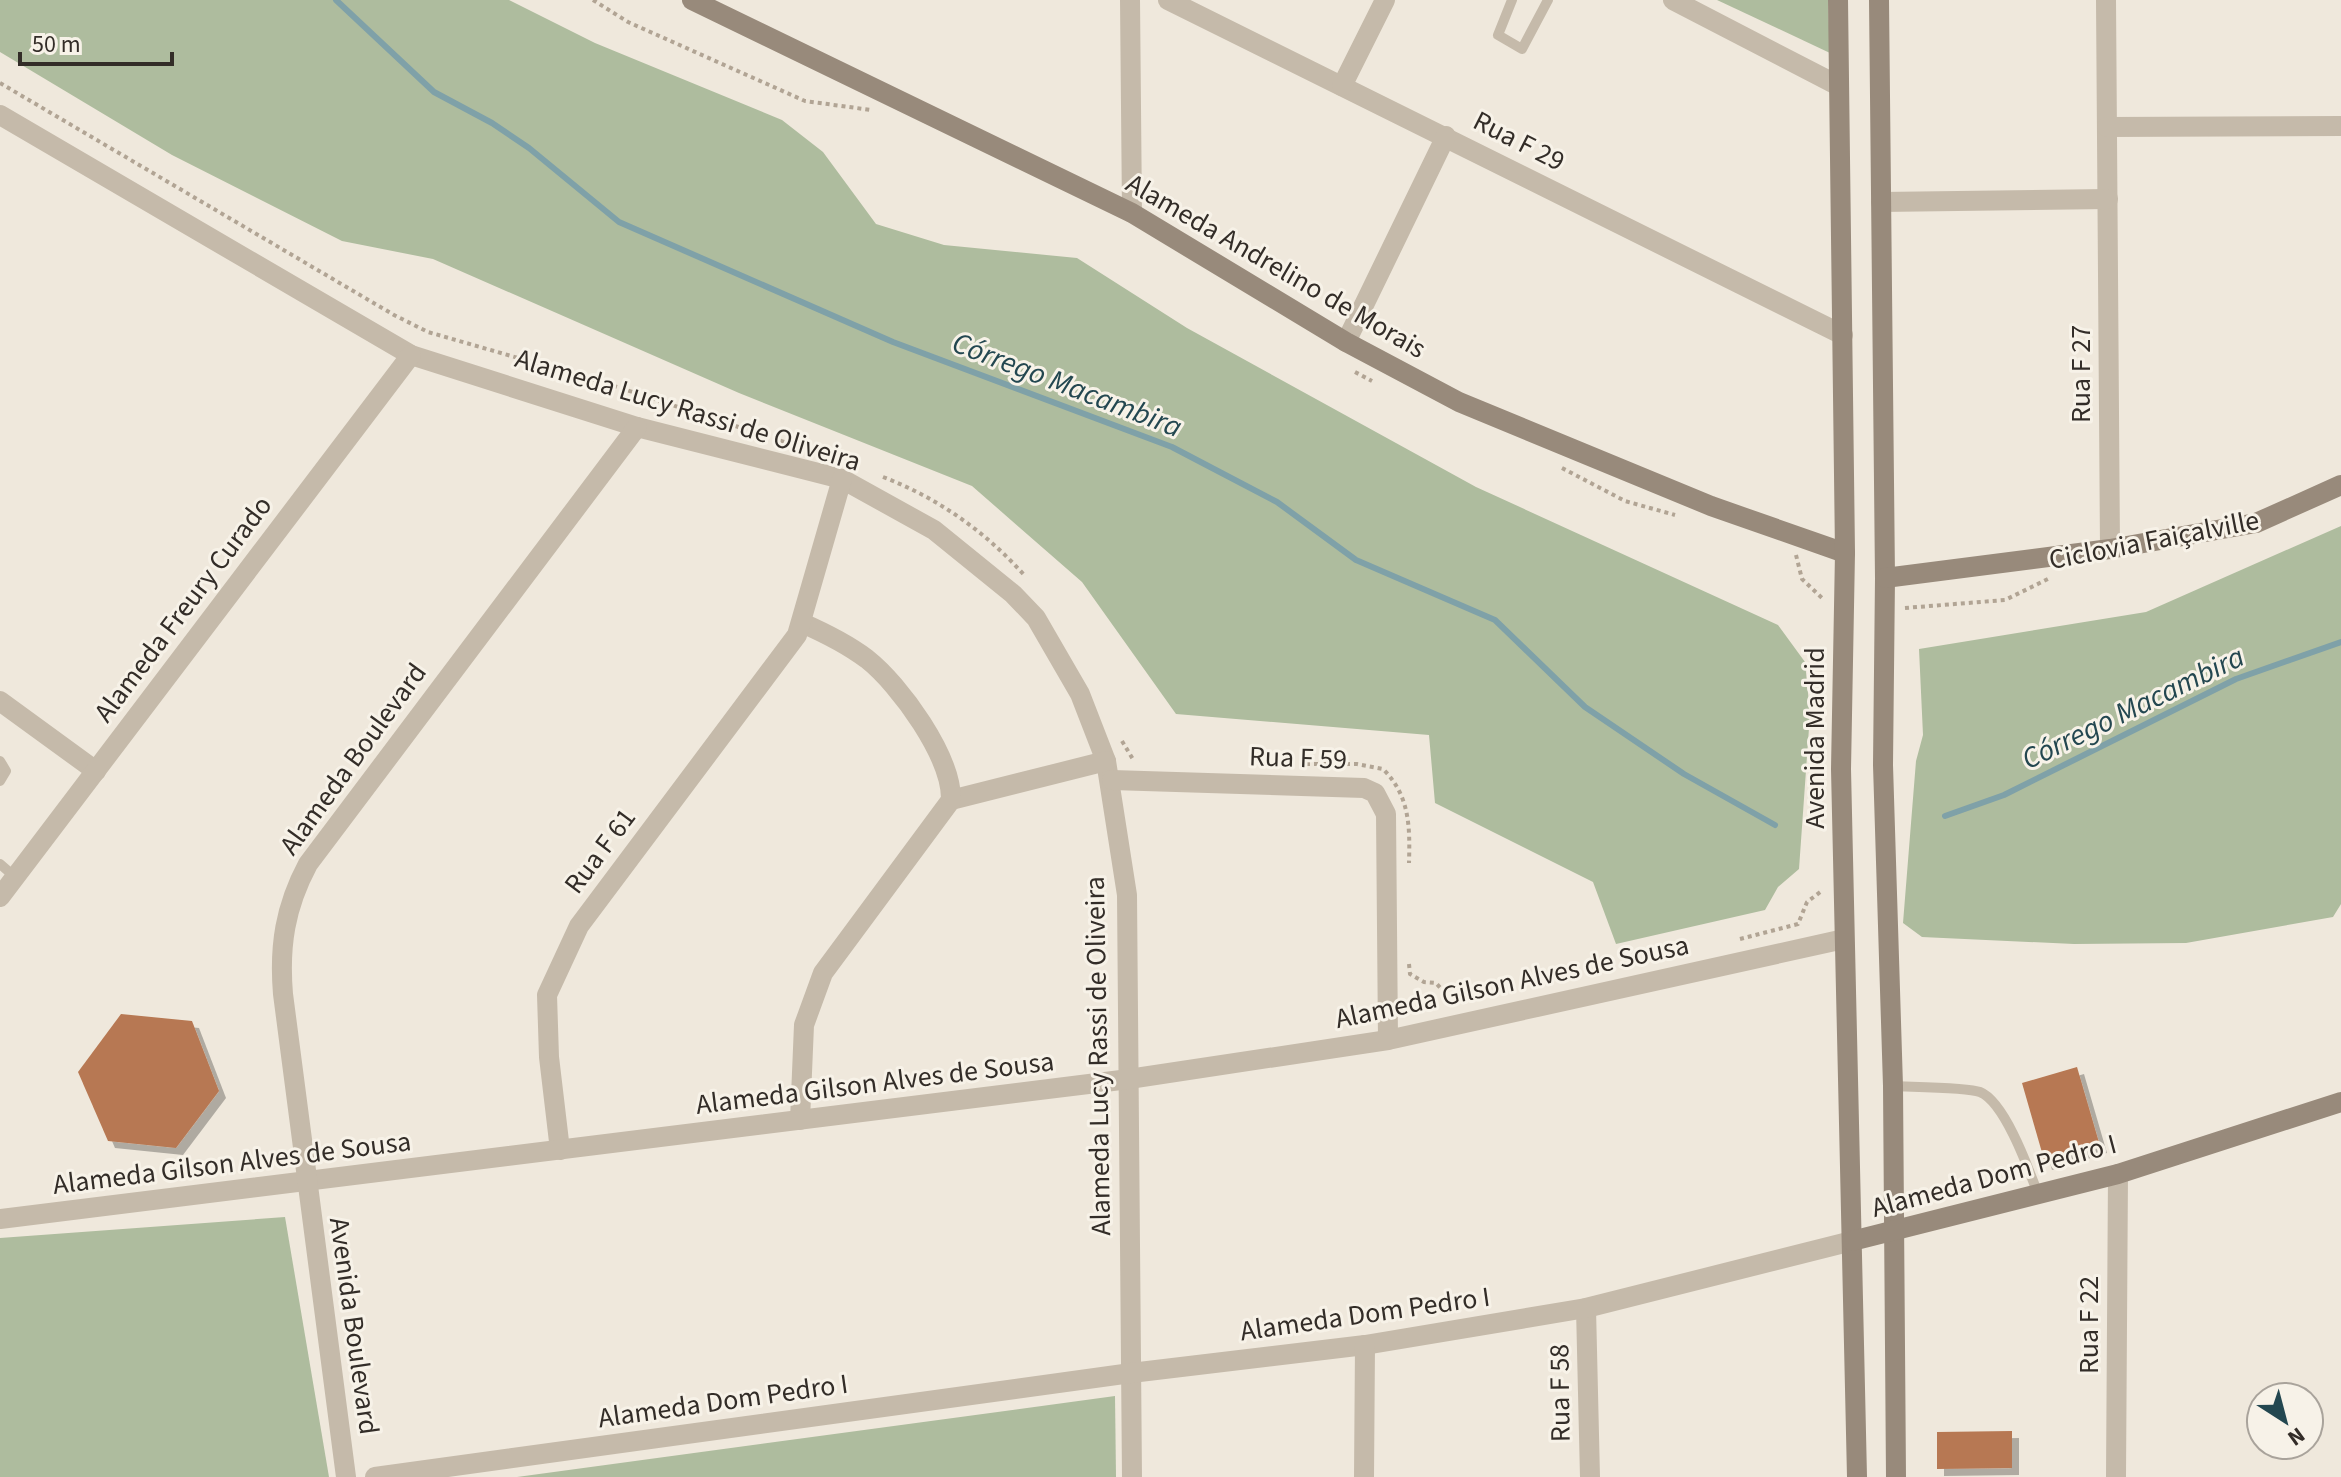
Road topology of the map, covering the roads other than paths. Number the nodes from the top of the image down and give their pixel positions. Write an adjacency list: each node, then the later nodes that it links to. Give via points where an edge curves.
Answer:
1 (692, 0): 19 (main road, Alameda Andrelino de Morais)
2 (1130, 0): 19 (street)
3 (1168, 0): 11 (street, Rua F 29)
4 (1385, 0): 11 (street)
5 (1512, 0): 6 (lane, via 1498,35 1522,49)
6 (1548, 0)
7 (1673, 0): 12 (street)
8 (1838, 0): 12 (main road, Avenida Madrid)
9 (1879, 0): 18 (main road)
10 (2106, 0): 15 (street, Rua F 27)
11 (1342, 86): 16 (street, Rua F 29)
12 (1839, 86): 20 (main road, Avenida Madrid)
13 (0, 115): 22 (street, Alameda Lucy Rassi de Oliveira)
14 (2341, 126): 15 (street)
15 (2107, 127): 17 (street, Rua F 27)
16 (1446, 136): 20 (street, Rua F 29); 21 (street)
17 (2108, 199): 18 (street); 26 (street, Rua F 27)
18 (1881, 202): 28 (main road)
19 (1132, 213): 21 (main road, Alameda Andrelino de Morais)
20 (1843, 335): 27 (main road, Avenida Madrid)
21 (1346, 342): 27 (main road, Alameda Andrelino de Morais, via 1459,402 1711,506)
22 (411, 355): 23 (street, Alameda Lucy Rassi de Oliveira); 33 (street, Alameda Freury Curado)
23 (637, 427): 24 (street, Alameda Lucy Rassi de Oliveira); 46 (street, Alameda Boulevard, via 308,864 294,890 280,958)
24 (842, 479): 29 (street, Rua F 61); 32 (street, Alameda Lucy Rassi de Oliveira, via 934,530 1036,618 1080,694)
25 (2341, 485): 26 (main road, via 2256,523)
26 (2110, 549): 28 (main road)
27 (1845, 553): 38 (main road, Avenida Madrid)
28 (1885, 578): 41 (main road, via 1883,765)
29 (802, 623): 35 (street, via 870,661 940,756); 44 (street, Rua F 61, via 579,926 553,981 547,995 549,1057)
30 (0, 701): 33 (street)
31 (0, 761): 34 (lane, via 6,771)
32 (1109, 770): 35 (street); 39 (street, Rua F 59, via 1364,788 1375,793 1386,814); 40 (street, Alameda Lucy Rassi de Oliveira, via 1127,895)
33 (96, 771): 36 (street, Alameda Freury Curado)
34 (0, 781)
35 (951, 800): 43 (street, via 823,973 804,1025)
36 (8, 871): 37 (street, Alameda Freury Curado)
37 (0, 897)
38 (1844, 939): 39 (street, Alameda Gilson Alves de Sousa); 50 (main road, Avenida Madrid)
39 (1388, 1040): 40 (street, Alameda Gilson Alves de Sousa)
40 (1129, 1079): 43 (street, Alameda Gilson Alves de Sousa); 53 (street, Alameda Lucy Rassi de Oliveira)
41 (1893, 1086): 47 (lane, via 1980,1092 1994,1104 2025,1157); 49 (main road)
42 (2341, 1102): 45 (main road, Alameda Dom Pedro I)
43 (800, 1120): 44 (street, Alameda Gilson Alves de Sousa)
44 (560, 1150): 46 (street, Alameda Gilson Alves de Sousa)
45 (2118, 1174): 47 (main road, Alameda Dom Pedro I); 61 (street, Rua F 22)
46 (306, 1182): 48 (street, Alameda Gilson Alves de Sousa); 54 (street, Avenida Boulevard)
47 (2038, 1194): 49 (main road, Alameda Dom Pedro I)
48 (0, 1219)
49 (1895, 1231): 50 (main road, Alameda Dom Pedro I); 60 (main road)
50 (1852, 1241): 51 (street, Alameda Dom Pedro I); 59 (main road, Avenida Madrid)
51 (1586, 1308): 52 (street, Alameda Dom Pedro I); 58 (street, Rua F 58)
52 (1365, 1345): 53 (street, Alameda Dom Pedro I); 57 (street)
53 (1131, 1373): 55 (street, Alameda Dom Pedro I); 56 (street, Alameda Lucy Rassi de Oliveira)
54 (346, 1477)
55 (375, 1477)
56 (1132, 1477)
57 (1364, 1477)
58 (1590, 1477)
59 (1857, 1477)
60 (1896, 1477)
61 (2116, 1477)

